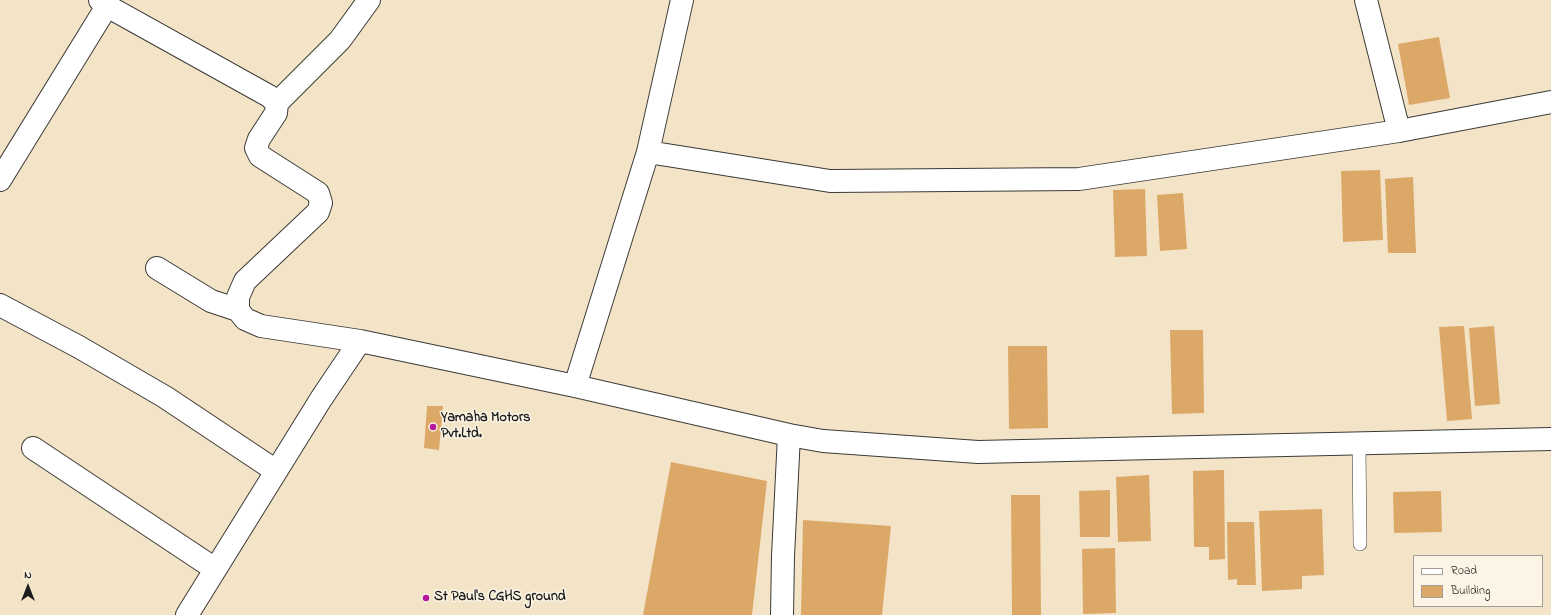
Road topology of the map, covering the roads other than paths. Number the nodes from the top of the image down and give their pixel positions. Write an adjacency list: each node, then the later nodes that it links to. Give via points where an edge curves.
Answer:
1 (369, 0): 6 (street, via 340,40)
2 (682, 0): 8 (street)
3 (1366, 0): 7 (street)
4 (104, 3): 6 (street, via 269,96); 9 (street)
5 (1551, 102): 7 (street)
6 (277, 103): 12 (street, via 276,113 256,148 260,156 318,193 322,203 318,212 245,281 238,297)
7 (1399, 131): 8 (street, via 1079,179 830,181)
8 (648, 152): 14 (street)
9 (0, 180)
10 (157, 268): 12 (street, via 211,301)
11 (0, 305): 19 (street, via 165,397)
12 (238, 310): 13 (street, via 245,319 261,326)
13 (360, 341): 14 (street); 19 (street)
14 (575, 386): 15 (street)
15 (789, 435): 17 (street, via 823,441 978,452); 23 (street)
16 (1551, 439): 17 (street)
17 (1359, 443): 20 (lane)
18 (34, 448): 21 (street)
19 (276, 471): 21 (street)
20 (1360, 544)
21 (215, 569): 22 (street)
22 (187, 615)
23 (782, 615)

